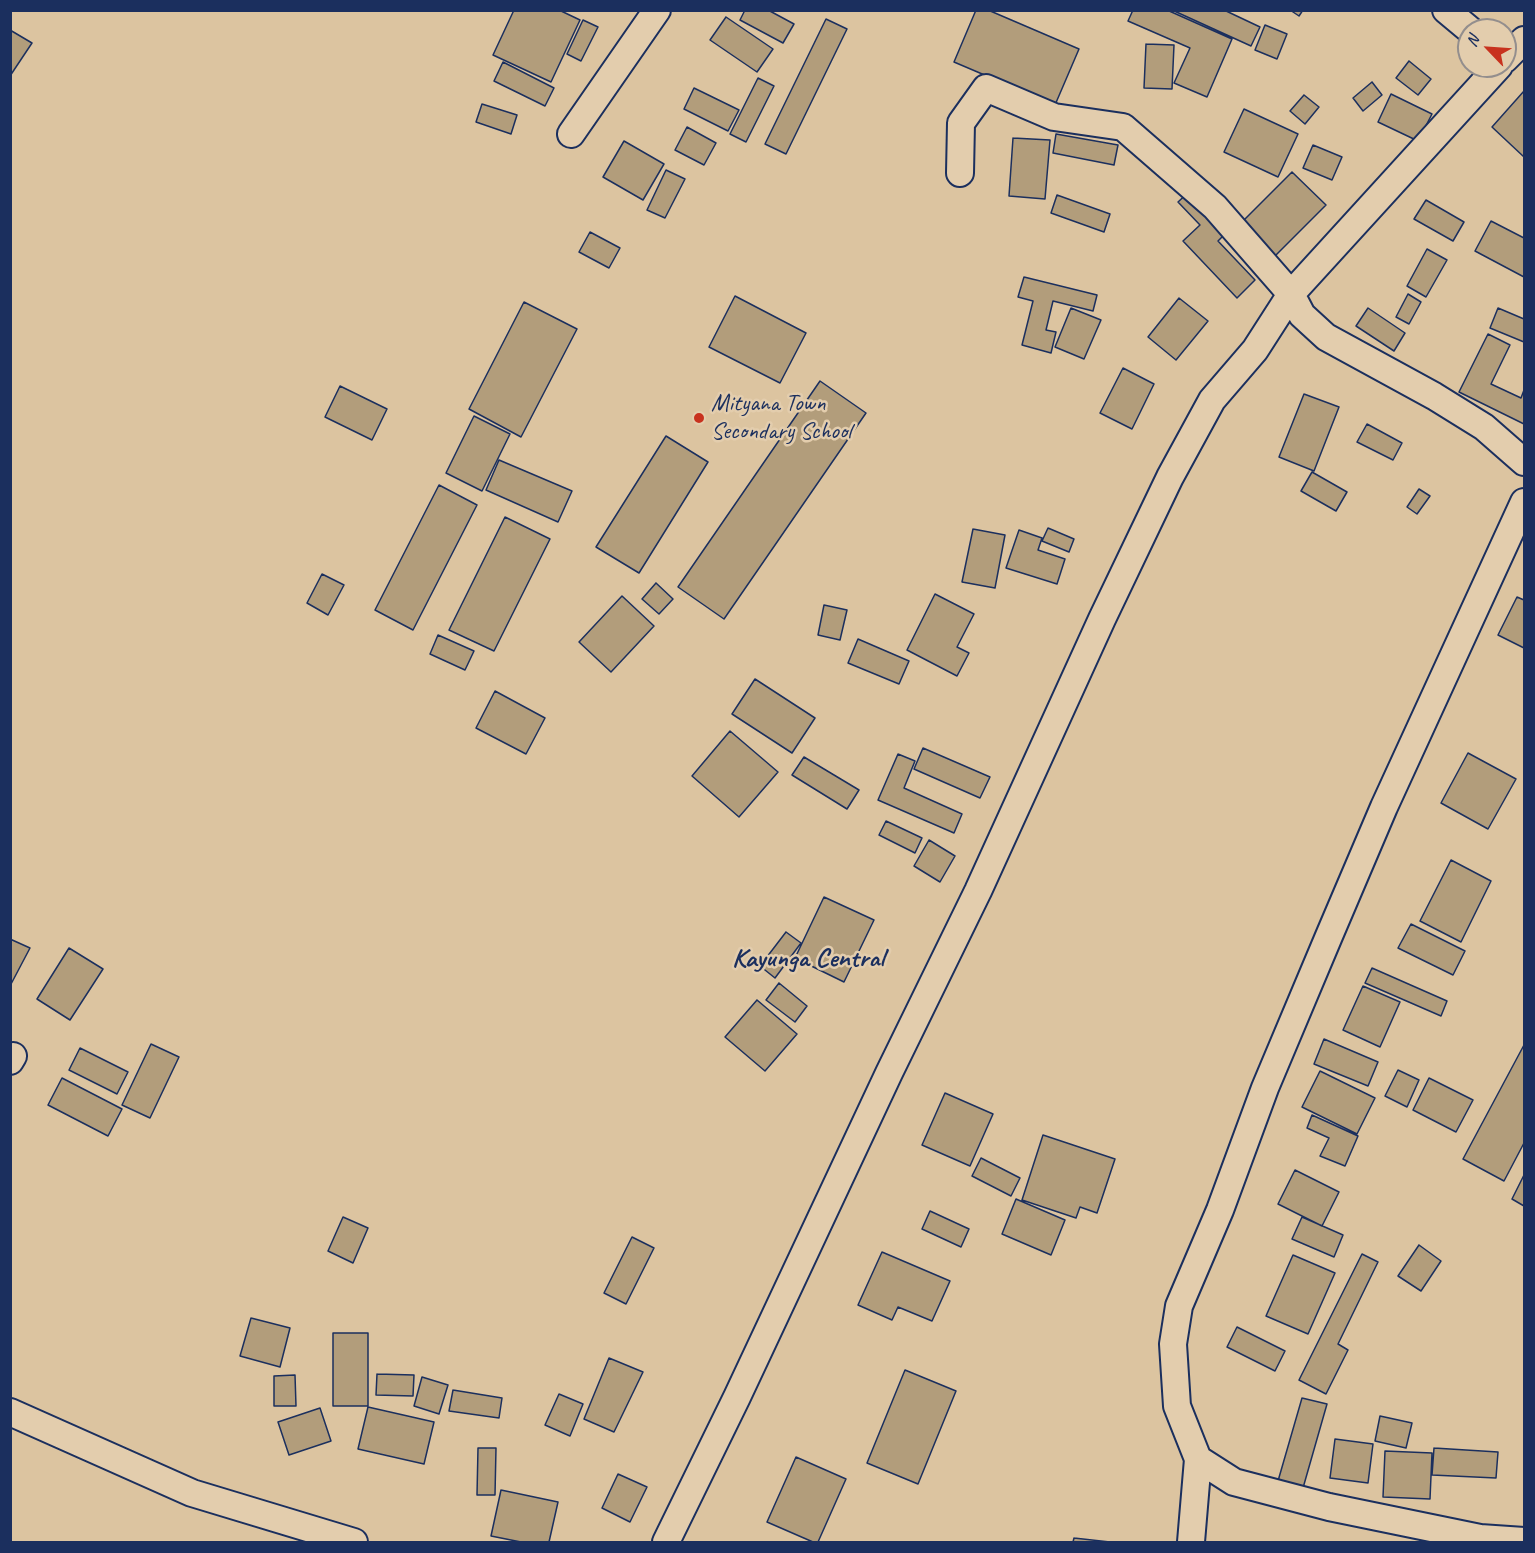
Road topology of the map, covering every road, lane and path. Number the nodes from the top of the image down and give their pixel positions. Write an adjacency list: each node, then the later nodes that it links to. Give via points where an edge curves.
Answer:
1 (657, 10): 3 (street)
2 (1488, 78): 5 (street)
3 (571, 135)
4 (960, 173): 5 (street, via 961,123 986,88 1054,117 1123,128 1215,207)
5 (1291, 294): 6 (street, via 1302,315 1326,337 1484,427); 12 (street, via 1255,351 1212,400 1170,477 978,891)
6 (1524, 462)
7 (1524, 502): 9 (street, via 1384,807 1265,1088 1179,1306 1173,1344 1177,1406)
8 (10, 1412): 11 (street, via 192,1493)
9 (1198, 1459): 10 (street, via 1234,1482 1329,1507 1480,1538); 13 (street)
10 (1524, 1541)
11 (354, 1542)
12 (666, 1542)
13 (1191, 1542)

